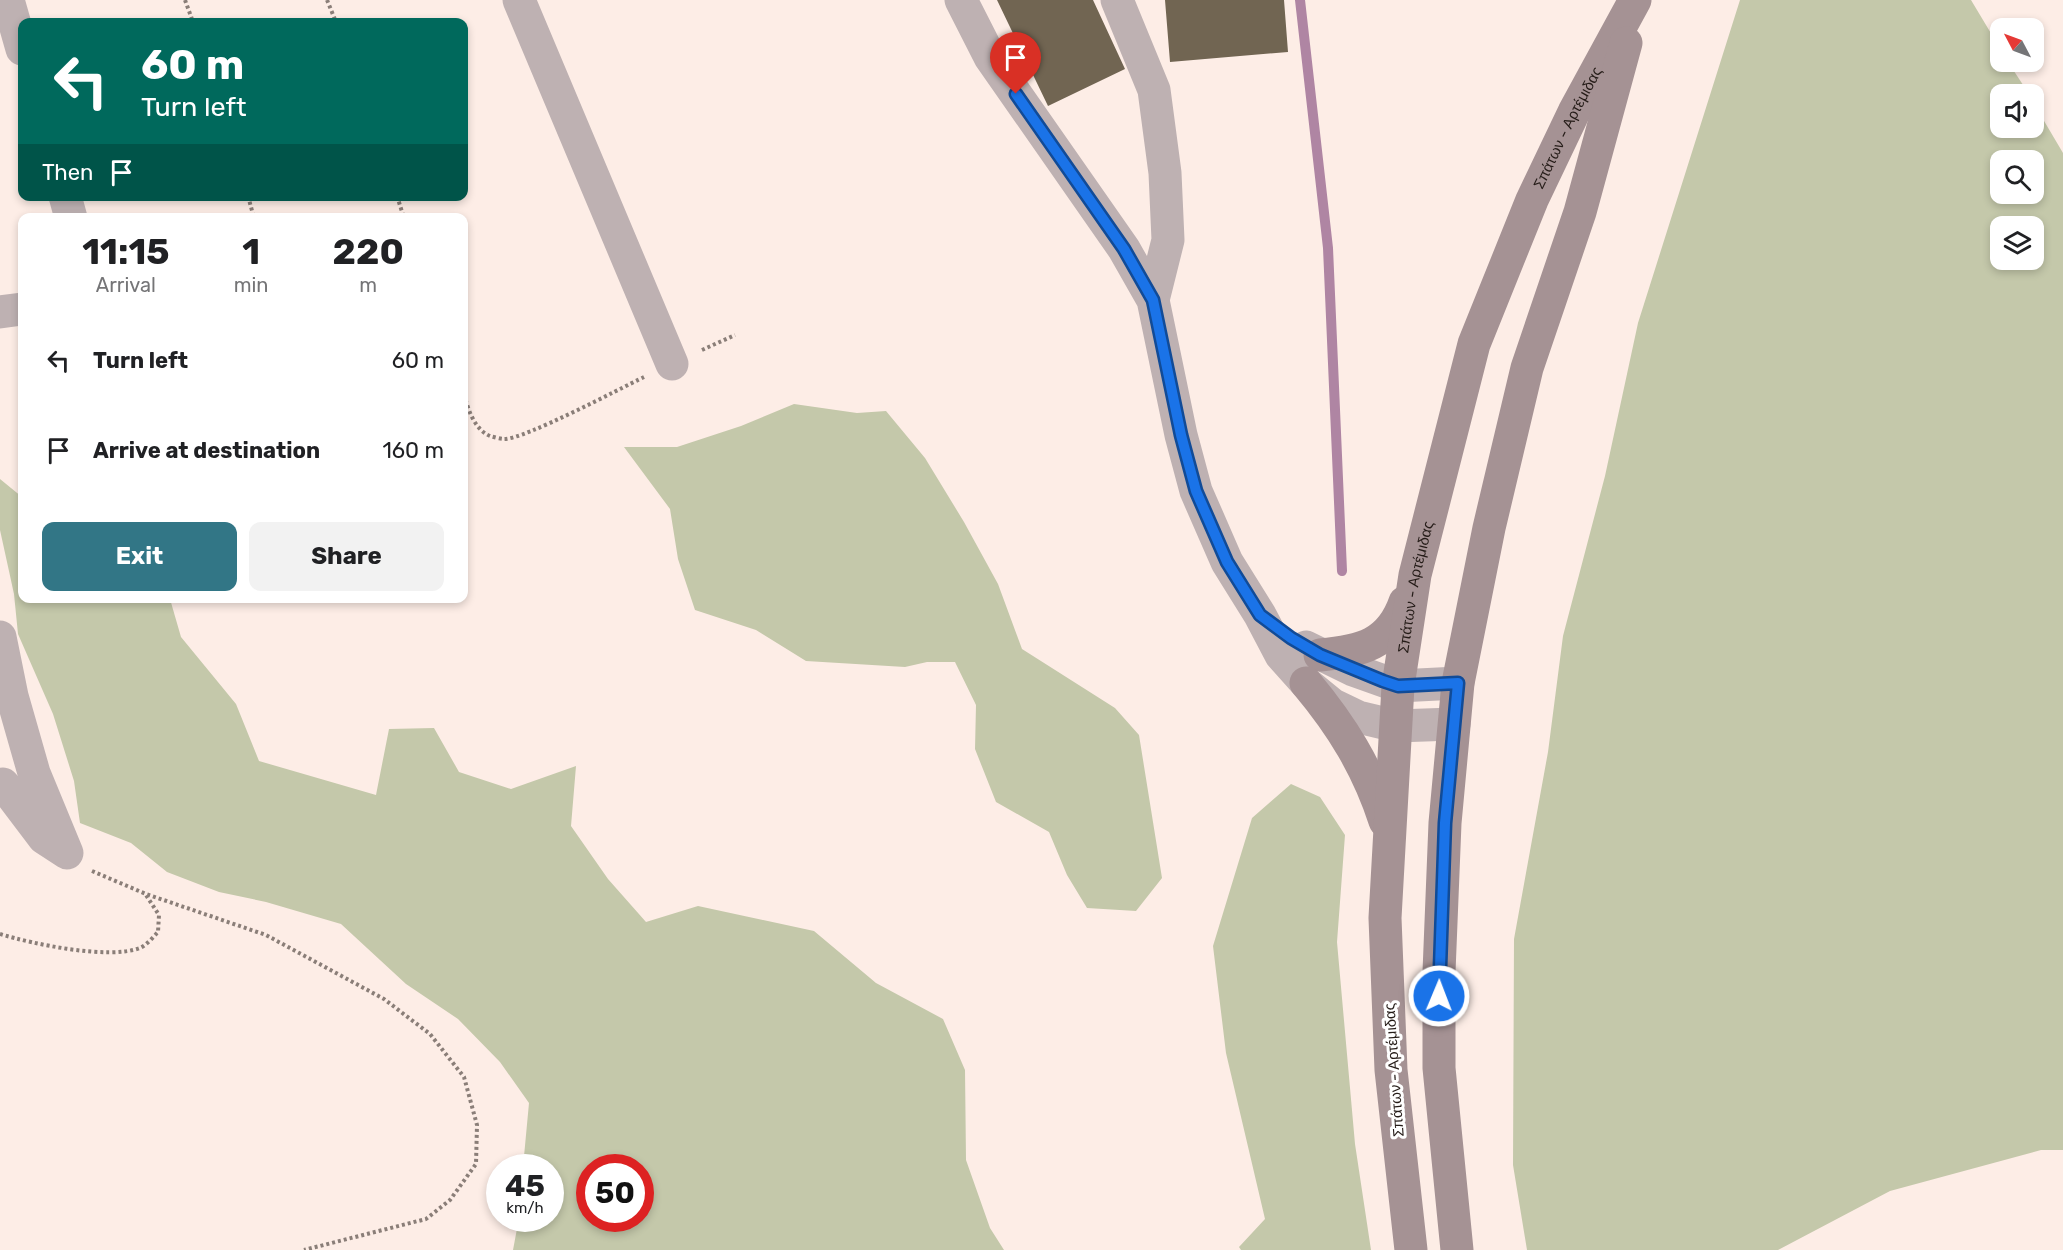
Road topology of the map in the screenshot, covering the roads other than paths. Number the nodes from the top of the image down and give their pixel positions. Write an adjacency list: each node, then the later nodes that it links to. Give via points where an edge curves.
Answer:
1 (8, 0): 6 (street)
2 (519, 0): 10 (street)
3 (961, 0): 7 (street, via 990,57 1124,249)
4 (1117, 0): 7 (street, via 1154,90 1165,173 1168,240)
5 (1637, 0): 11 (main road, Σπάτων - Αρτέμιδας, via 1532,200 1474,344); 14 (main road, Σπάτων - Αρτέμιδας, via 1580,212 1527,368)
6 (18, 35)
7 (1153, 300): 13 (street, via 1196,491 1227,562 1260,615 1291,638)
8 (18, 310): 9 (street)
9 (0, 312)
10 (672, 364)
11 (1415, 575): 13 (main road, via 1401,613 1386,636); 15 (main road, Σπάτων - Αρτέμιδας)
12 (0, 637): 18 (street, via 34,773 67,853 44,838)
13 (1313, 669): 15 (street); 17 (street, via 1333,705 1358,717); 19 (main road, via 1334,716 1357,752)
14 (1458, 683): 15 (street); 16 (main road, Σπάτων - Αρτέμιδας)
15 (1398, 686): 17 (main road, Σπάτων - Αρτέμιδας)
16 (1455, 724): 17 (street); 21 (main road, Σπάτων - Αρτέμιδας, via 1445,823 1439,1068)
17 (1396, 726): 19 (main road, Σπάτων - Αρτέμιδας)
18 (3, 784)
19 (1389, 833): 20 (main road, Σπάτων - Αρτέμιδας, via 1385,918 1391,1070)
20 (1410, 1250)
21 (1457, 1250)

